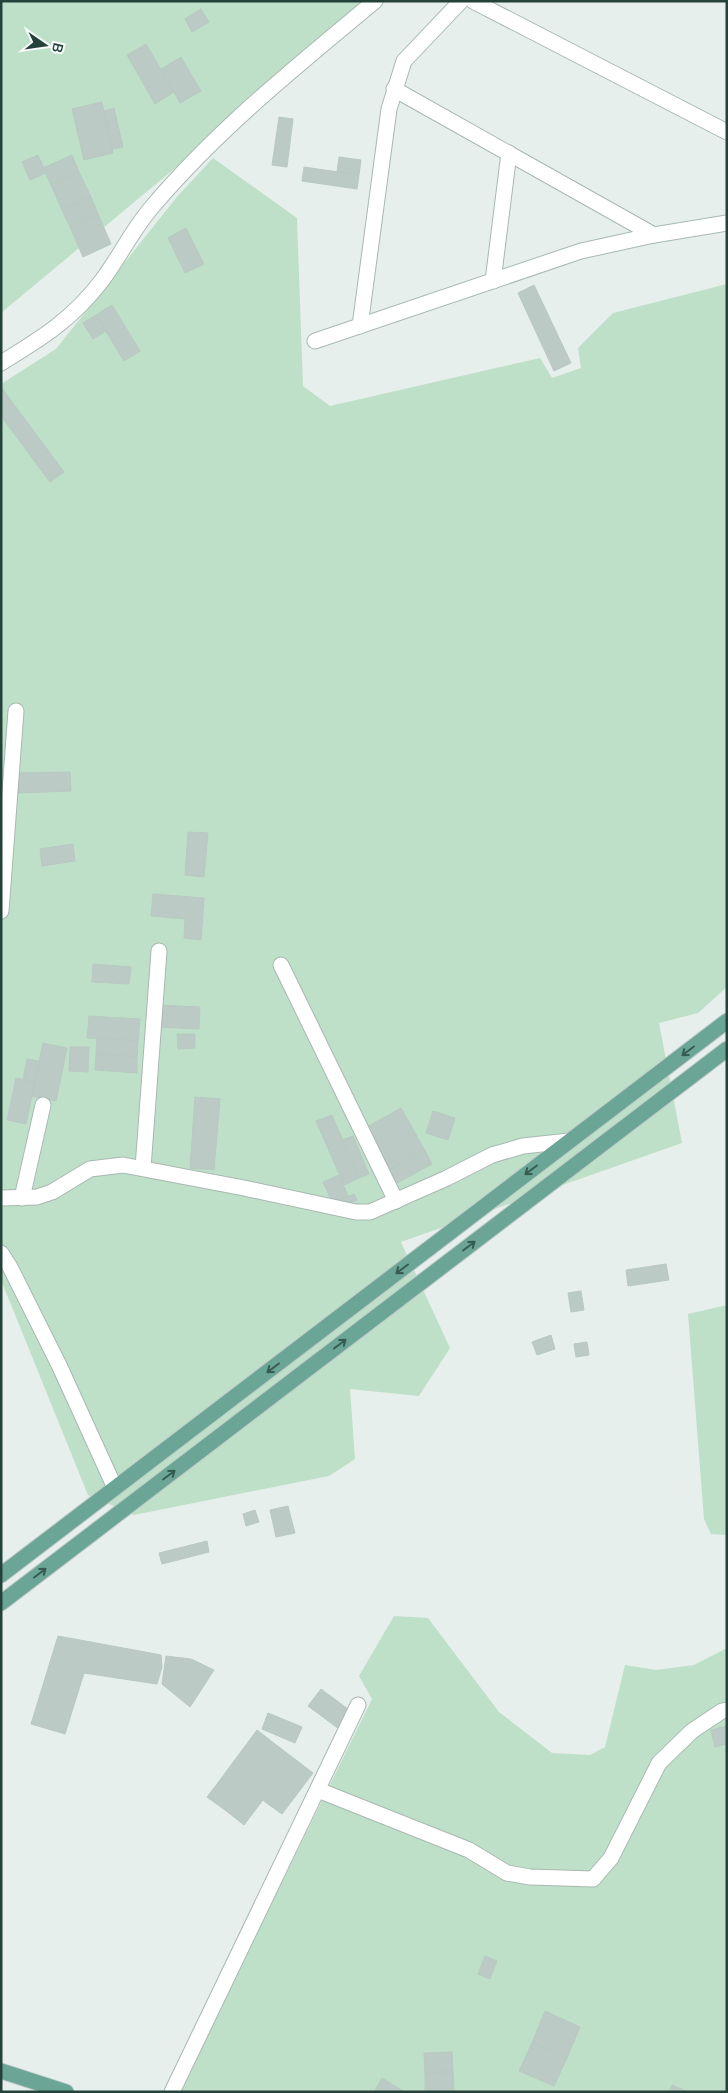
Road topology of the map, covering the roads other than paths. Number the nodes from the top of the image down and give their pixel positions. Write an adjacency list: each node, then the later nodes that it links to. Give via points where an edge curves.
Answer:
1 (375, 1): 12 (street, via 218,135 150,208 104,279 82,305 50,333)
2 (461, 1): 4 (street, via 404,61)
3 (473, 1): 5 (street)
4 (394, 89): 6 (street); 10 (street)
5 (727, 132)
6 (509, 153): 8 (street); 9 (street)
7 (727, 223): 8 (street)
8 (654, 235): 9 (street, via 581,251)
9 (493, 281): 10 (street)
10 (360, 326): 11 (street)
11 (315, 341)
12 (1, 363)
13 (16, 711): 14 (street)
14 (3, 876): 15 (street)
15 (1, 911)
16 (158, 951): 22 (street)
17 (281, 965): 25 (street)
18 (727, 1021): 21 (main road, one-way to 21)
19 (727, 1049): 29 (main road, one-way to 19)
20 (42, 1105): 24 (street)
21 (569, 1141): 25 (street, via 523,1146 492,1155); 27 (main road, one-way to 27)
22 (143, 1168): 24 (street, via 123,1165 90,1169 52,1192); 25 (street, via 356,1212 370,1212)
23 (1, 1198): 24 (street)
24 (22, 1198)
25 (396, 1201)
26 (1, 1253): 27 (street, via 59,1365)
27 (115, 1488): 28 (main road)
28 (1, 1575)
29 (1, 1603)
30 (358, 1705): 32 (street)
31 (727, 1710): 32 (street, via 692,1731 659,1763 611,1858 593,1879 507,1873 469,1850)
32 (318, 1790): 35 (street)
33 (1, 2071): 34 (main road)
34 (66, 2092)
35 (172, 2092)

